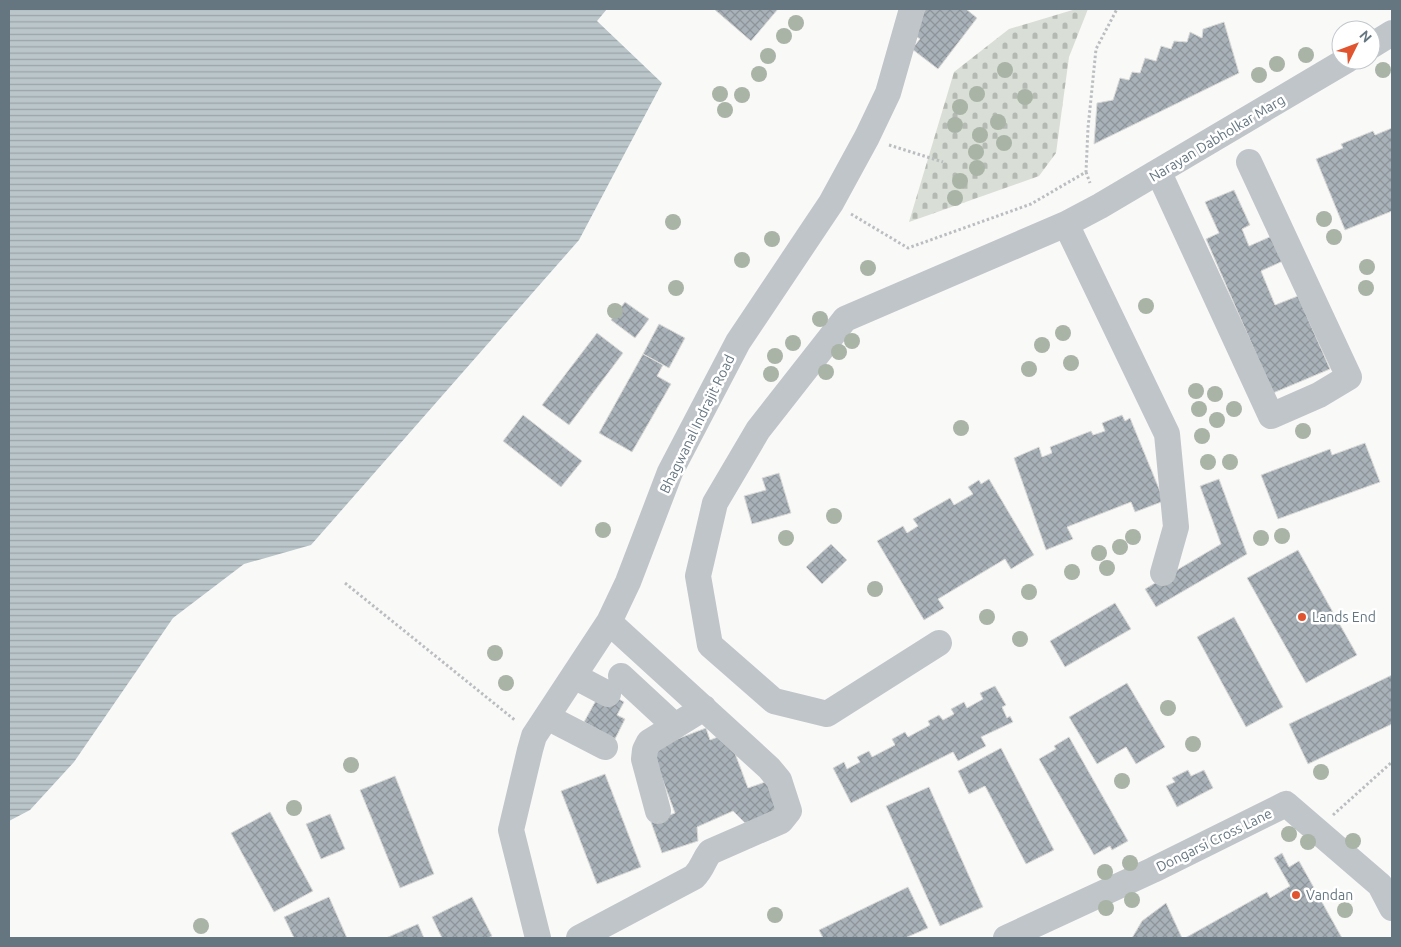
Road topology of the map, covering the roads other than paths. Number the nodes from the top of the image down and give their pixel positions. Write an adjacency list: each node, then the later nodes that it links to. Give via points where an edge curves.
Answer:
1 (912, 9): 9 (street, Bhagwanal Indrajit Road, via 888,93 866,138 831,203 738,342 670,472 628,582)
2 (1392, 33): 3 (street)
3 (1381, 40)
4 (1331, 70): 6 (street, Narayan Dabholkar Marg)
5 (1249, 162): 6 (street, via 1349,377 1319,395 1271,416)
6 (1158, 173): 7 (street, Narayan Dabholkar Marg)
7 (1076, 219): 8 (street, via 1167,434 1176,528); 10 (street, Narayan Dabholkar Marg, via 845,319 758,430 715,503 698,576 710,645 774,701 828,714)
8 (1163, 573)
9 (609, 622): 11 (street, Bhagwanal Indrajit Road); 12 (street)
10 (939, 643)
11 (574, 676): 13 (street, via 615,685); 14 (street, Bhagwanal Indrajit Road)
12 (704, 708): 13 (street); 19 (street, via 774,774 788,811 781,820 710,852 694,877)
13 (676, 726): 16 (street, via 649,742 645,750 644,759)
14 (541, 727): 15 (street); 18 (street, Bhagwanal Indrajit Road, via 530,750 511,830)
15 (605, 747)
16 (658, 811)
17 (1392, 908): 20 (street, Dongarsi Cross Lane, via 1380,885 1286,804)
18 (538, 938)
19 (579, 938)
20 (1006, 938)

